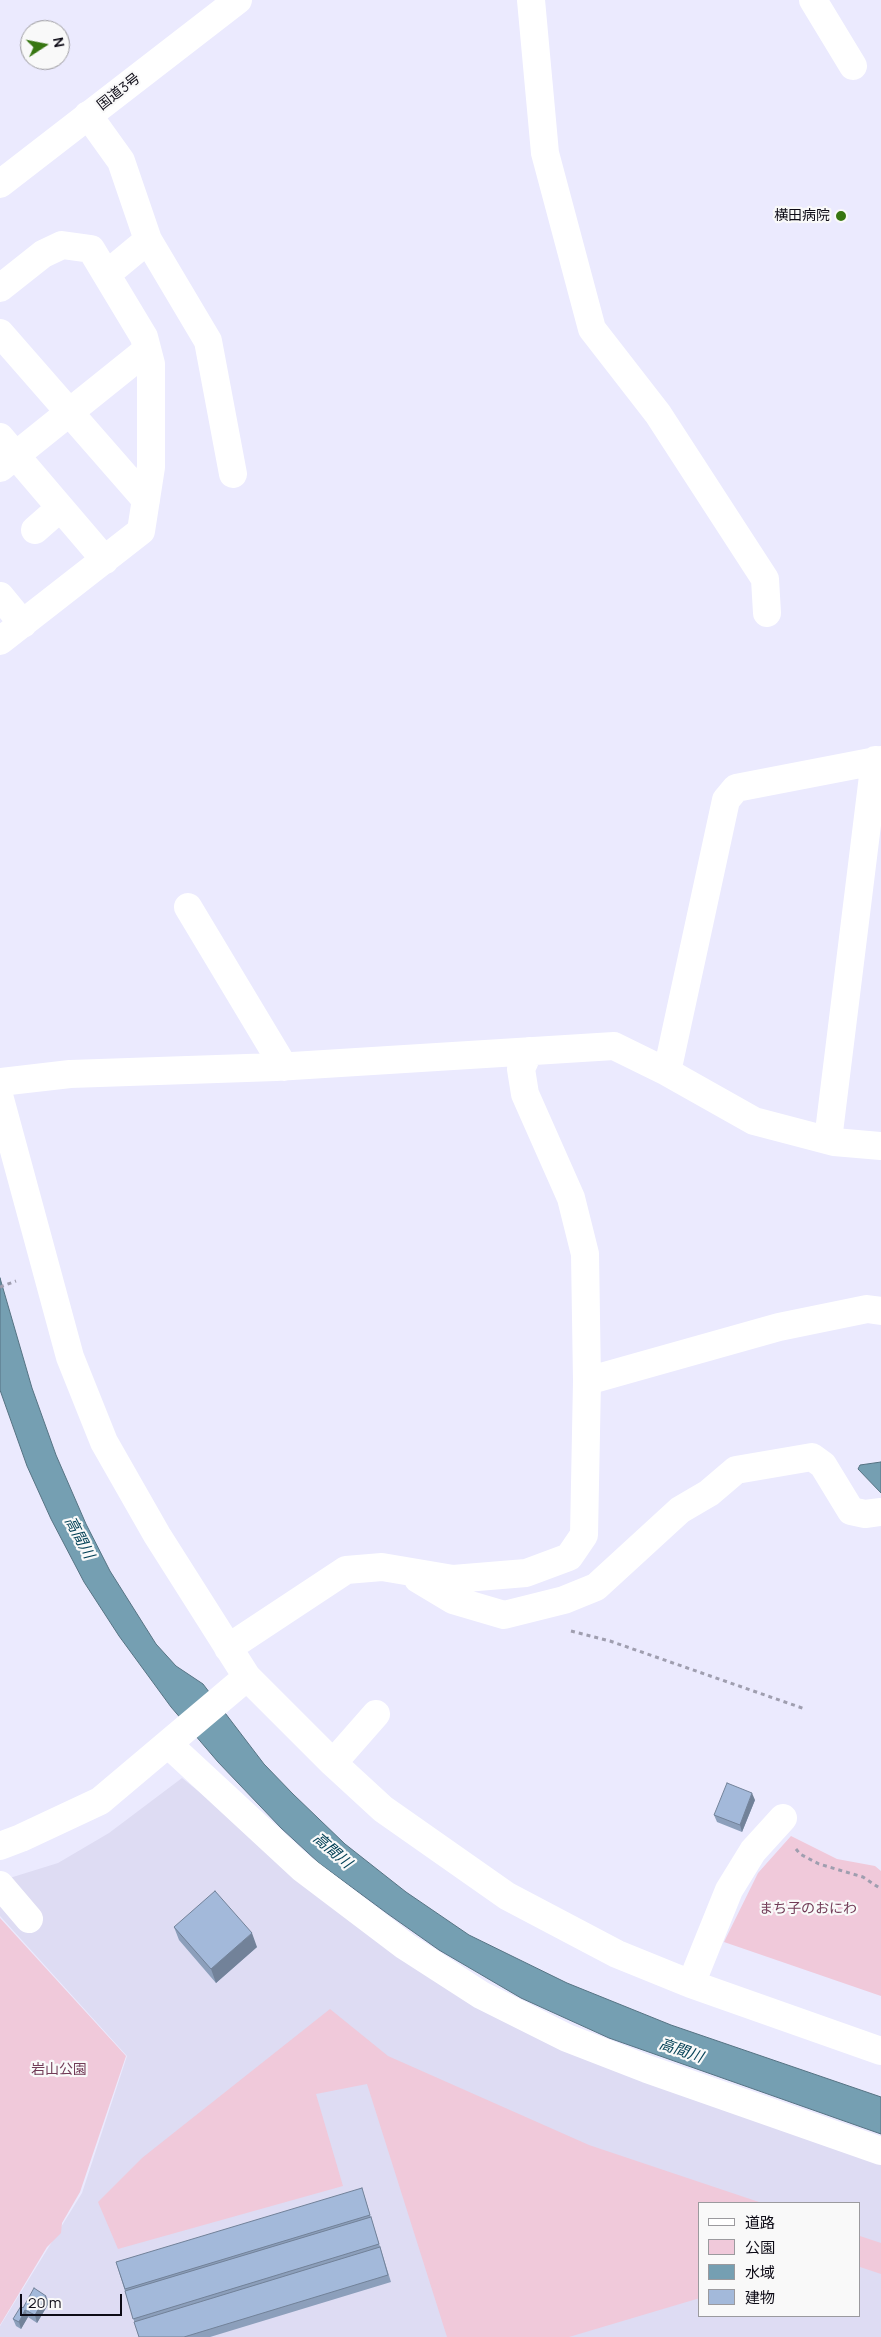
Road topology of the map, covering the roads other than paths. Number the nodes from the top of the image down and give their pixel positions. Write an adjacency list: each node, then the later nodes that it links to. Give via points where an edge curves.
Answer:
1 (238, 0): 5 (main road, 国道3号)
2 (531, 0): 20 (main road, via 545,153 592,329 658,414 765,579)
3 (813, 0): 4 (main road)
4 (854, 66)
5 (88, 115): 6 (main road, 国道3号); 7 (main road, via 121,161)
6 (0, 184)
7 (148, 240): 8 (main road); 14 (main road, via 208,341)
8 (107, 274): 9 (main road, via 91,249 62,245 43,254); 11 (main road, via 144,337)
9 (0, 288)
10 (0, 333): 12 (main road)
11 (147, 350): 12 (main road); 15 (main road, via 151,364 152,466)
12 (70, 413): 13 (main road); 15 (main road)
13 (5, 454): 16 (main road)
14 (232, 474)
15 (146, 500): 18 (main road, via 141,531)
16 (60, 508): 17 (main road); 18 (main road)
17 (35, 530)
18 (104, 560): 21 (main road)
19 (0, 596): 21 (main road)
20 (767, 613)
21 (22, 624): 22 (main road)
22 (0, 641)
23 (878, 760): 27 (main road, via 736,788 726,800); 30 (main road)
24 (188, 907): 26 (main road)
25 (529, 1051): 26 (main road); 27 (main road, via 614,1046); 33 (main road, via 521,1069 525,1094 571,1198 585,1254)
26 (284, 1067): 28 (main road, via 70,1074)
27 (667, 1072): 30 (main road, via 754,1121)
28 (0, 1082)
29 (0, 1099): 36 (main road, via 70,1357 104,1442 156,1535)
30 (828, 1140): 31 (main road)
31 (881, 1146)
32 (881, 1310): 33 (main road, via 867,1309 780,1327)
33 (587, 1382): 35 (main road, via 584,1535 569,1557 526,1573 453,1579)
34 (881, 1512): 35 (main road, via 865,1514 851,1511 823,1465 812,1457 736,1470 709,1493 680,1510 596,1587 564,1600 504,1615 453,1600)
35 (404, 1570): 36 (main road, via 382,1567 346,1570)
36 (228, 1648): 37 (main road)
37 (238, 1685): 39 (main road); 40 (main road)
38 (376, 1714): 40 (main road)
39 (174, 1738): 42 (main road, via 100,1801); 47 (main road, via 302,1868 405,1946 481,1995 567,2038)
40 (333, 1763): 45 (main road, via 383,1809 507,1896 617,1954)
41 (787, 1831): 45 (main road, via 753,1850 730,1890)
42 (7, 1836)
43 (0, 1885): 44 (main road)
44 (29, 1919)
45 (691, 1984): 46 (main road)
46 (881, 2051)
47 (881, 2151)

